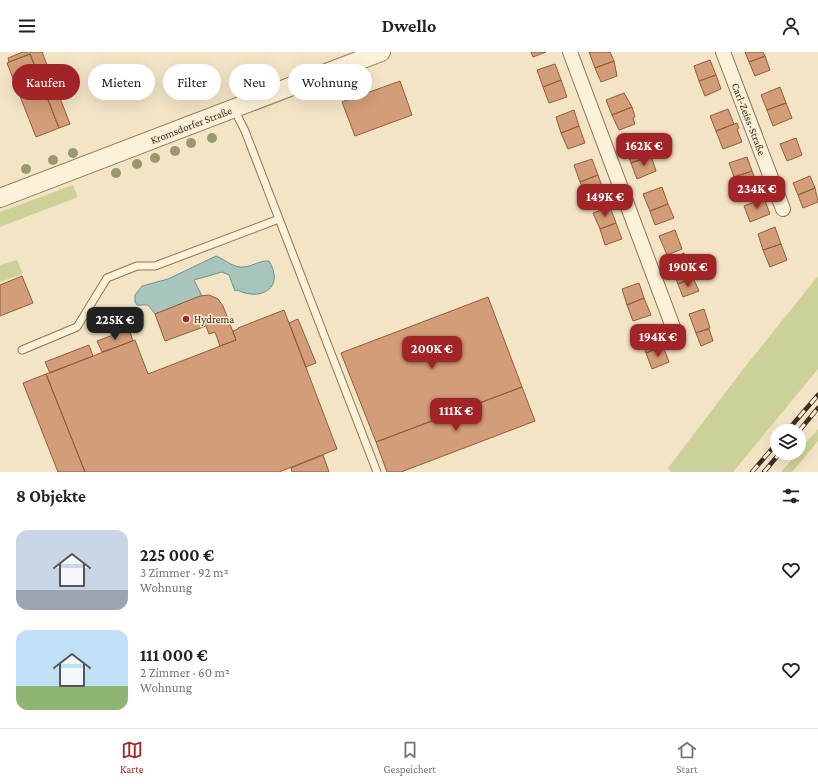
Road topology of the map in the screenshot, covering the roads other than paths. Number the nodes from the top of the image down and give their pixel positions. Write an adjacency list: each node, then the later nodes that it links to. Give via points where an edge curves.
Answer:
1 (381, 52): 4 (street, Kromsdorfer Straße)
2 (570, 52): 8 (street)
3 (724, 52): 6 (street, Carl-Zeiss-Straße)
4 (234, 108): 5 (street, Kromsdorfer Straße); 7 (lane)
5 (0, 198)
6 (783, 209)
7 (279, 219): 9 (lane, via 155,266 137,266 107,278 77,326); 10 (lane)
8 (674, 327)
9 (22, 350)
10 (377, 472)

